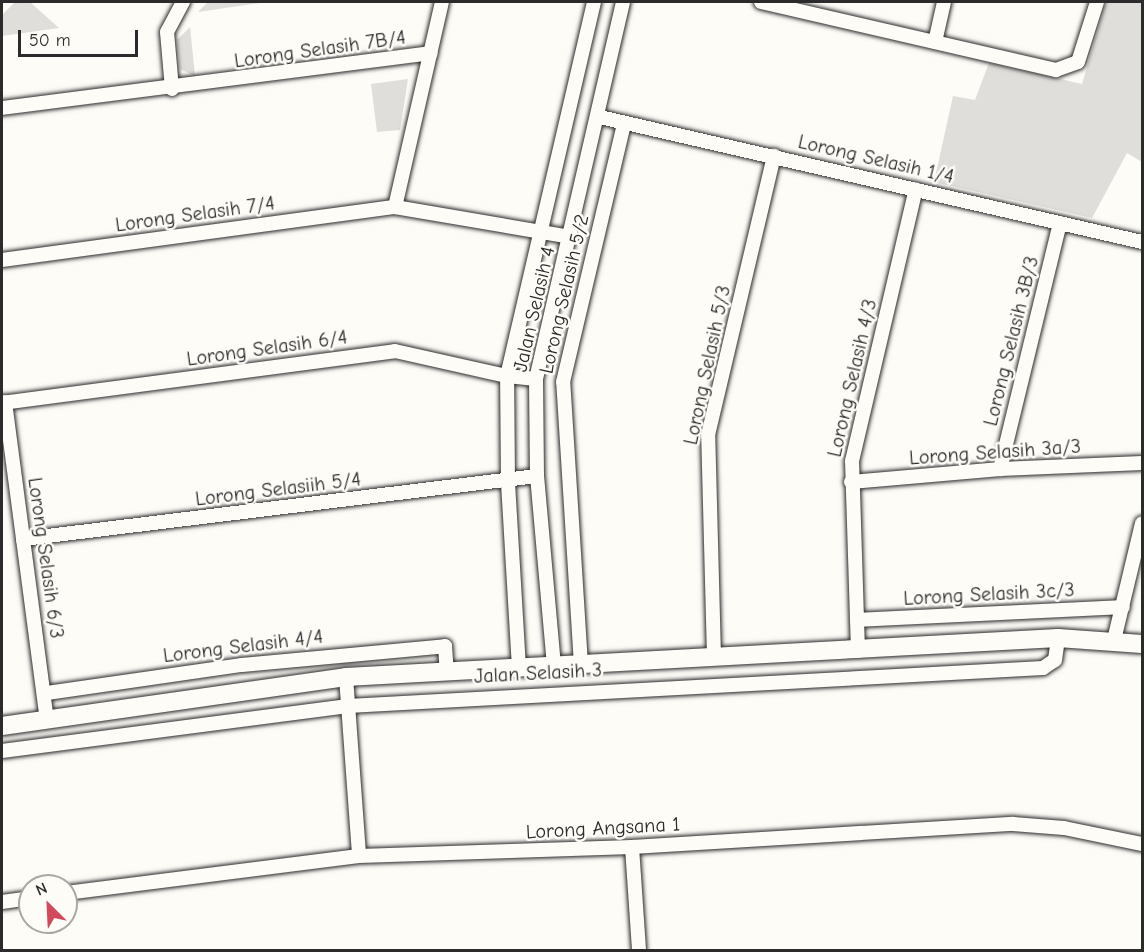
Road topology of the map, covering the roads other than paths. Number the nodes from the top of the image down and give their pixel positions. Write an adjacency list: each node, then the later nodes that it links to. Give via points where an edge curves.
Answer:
1 (183, 2): 11 (street, via 167,32)
2 (442, 2): 10 (street)
3 (594, 2): 19 (street)
4 (623, 2): 13 (street, Jalan Selasih 4)
5 (761, 2): 8 (street)
6 (944, 2): 9 (street)
7 (1096, 2): 9 (street, via 1078,62 1056,70)
8 (790, 5): 9 (street)
9 (935, 42)
10 (430, 53): 11 (street, Lorong Selasih 7B/4); 17 (street)
11 (172, 89): 12 (street, Lorong Selasih 7B/4)
12 (2, 108)
13 (600, 117): 14 (street, Lorong Selasih 1/4); 20 (street, Jalan Selasih 4)
14 (624, 124): 15 (street, Lorong Selasih 1/4); 40 (street, Lorong Selasih 5/2, via 566,364 563,402)
15 (774, 156): 16 (street, Lorong Selasih 1/4); 39 (street, Lorong Selasih 5/3, via 708,435)
16 (916, 189): 18 (street, Lorong Selasih 1/4); 30 (street, Lorong Selasih 4/3, via 852,460)
17 (395, 207): 19 (street, Lorong Selasih 7/4); 22 (street, Lorong Selasih 7/4)
18 (1060, 223): 21 (street, Lorong Selasih 1/4); 27 (street, Lorong Selasih 3B/3)
19 (538, 233): 20 (street, Lorong Selasih 7/4); 23 (street)
20 (571, 237): 24 (street, Jalan Selasih 4)
21 (1143, 242)
22 (2, 260)
23 (507, 376): 24 (street, Lorong Selasih 6/4); 25 (street, Lorong Selasih 6/4, via 395,351); 29 (street)
24 (536, 379): 28 (street, Jalan Selasih 4)
25 (3, 403): 32 (street, Lorong Selasih 6/3)
26 (1143, 463): 27 (street, Lorong Selasih 3a/3)
27 (1000, 469): 30 (street, Lorong Selasih 3a/3)
28 (537, 476): 29 (street, Lorong Selasiih 5/4); 41 (street, Jalan Selasih 4)
29 (508, 481): 32 (street, Lorong Selasiih 5/4); 42 (street)
30 (851, 483): 34 (street, Lorong Selasih 4/3)
31 (1143, 523): 33 (street)
32 (23, 539): 45 (street, Lorong Selasih 6/3)
33 (1123, 607): 34 (street, Lorong Selasih 3c/3); 36 (street)
34 (857, 620): 38 (street, Lorong Selasih 4/3)
35 (1058, 638): 36 (street, Jalan Selasih 3); 38 (street, Jalan Selasih 3); 46 (street, Jalan Selasih 3, via 1055,660 1043,668)
36 (1114, 640): 37 (street, Jalan Selasih 3)
37 (1143, 644)
38 (858, 651): 39 (street, Jalan Selasih 3)
39 (714, 657): 40 (street, Jalan Selasih 3)
40 (581, 665): 41 (street, Jalan Selasih 3)
41 (554, 666): 42 (street, Jalan Selasih 3)
42 (519, 668): 43 (street, Jalan Selasih 3)
43 (447, 673): 44 (street, Jalan Selasih 3); 45 (street, Lorong Selasih 4/4, via 445,646 242,665)
44 (346, 677): 46 (street); 47 (street, Jalan Selasih 3)
45 (46, 693): 47 (street, Lorong Selasih 6/3)
46 (348, 705): 49 (street, Jalan Selasih 3); 52 (street)
47 (47, 720): 48 (street, Jalan Selasih 3)
48 (2, 726)
49 (2, 751)
50 (1143, 844): 51 (street, Lorong Angsana 1, via 1064,828 1013,824)
51 (632, 847): 52 (street, Lorong Angsana 1); 56 (street)
52 (359, 856): 53 (street, Lorong Angsana 1)
53 (78, 891)
54 (18, 900): 55 (street)
55 (2, 902)
56 (639, 951)

